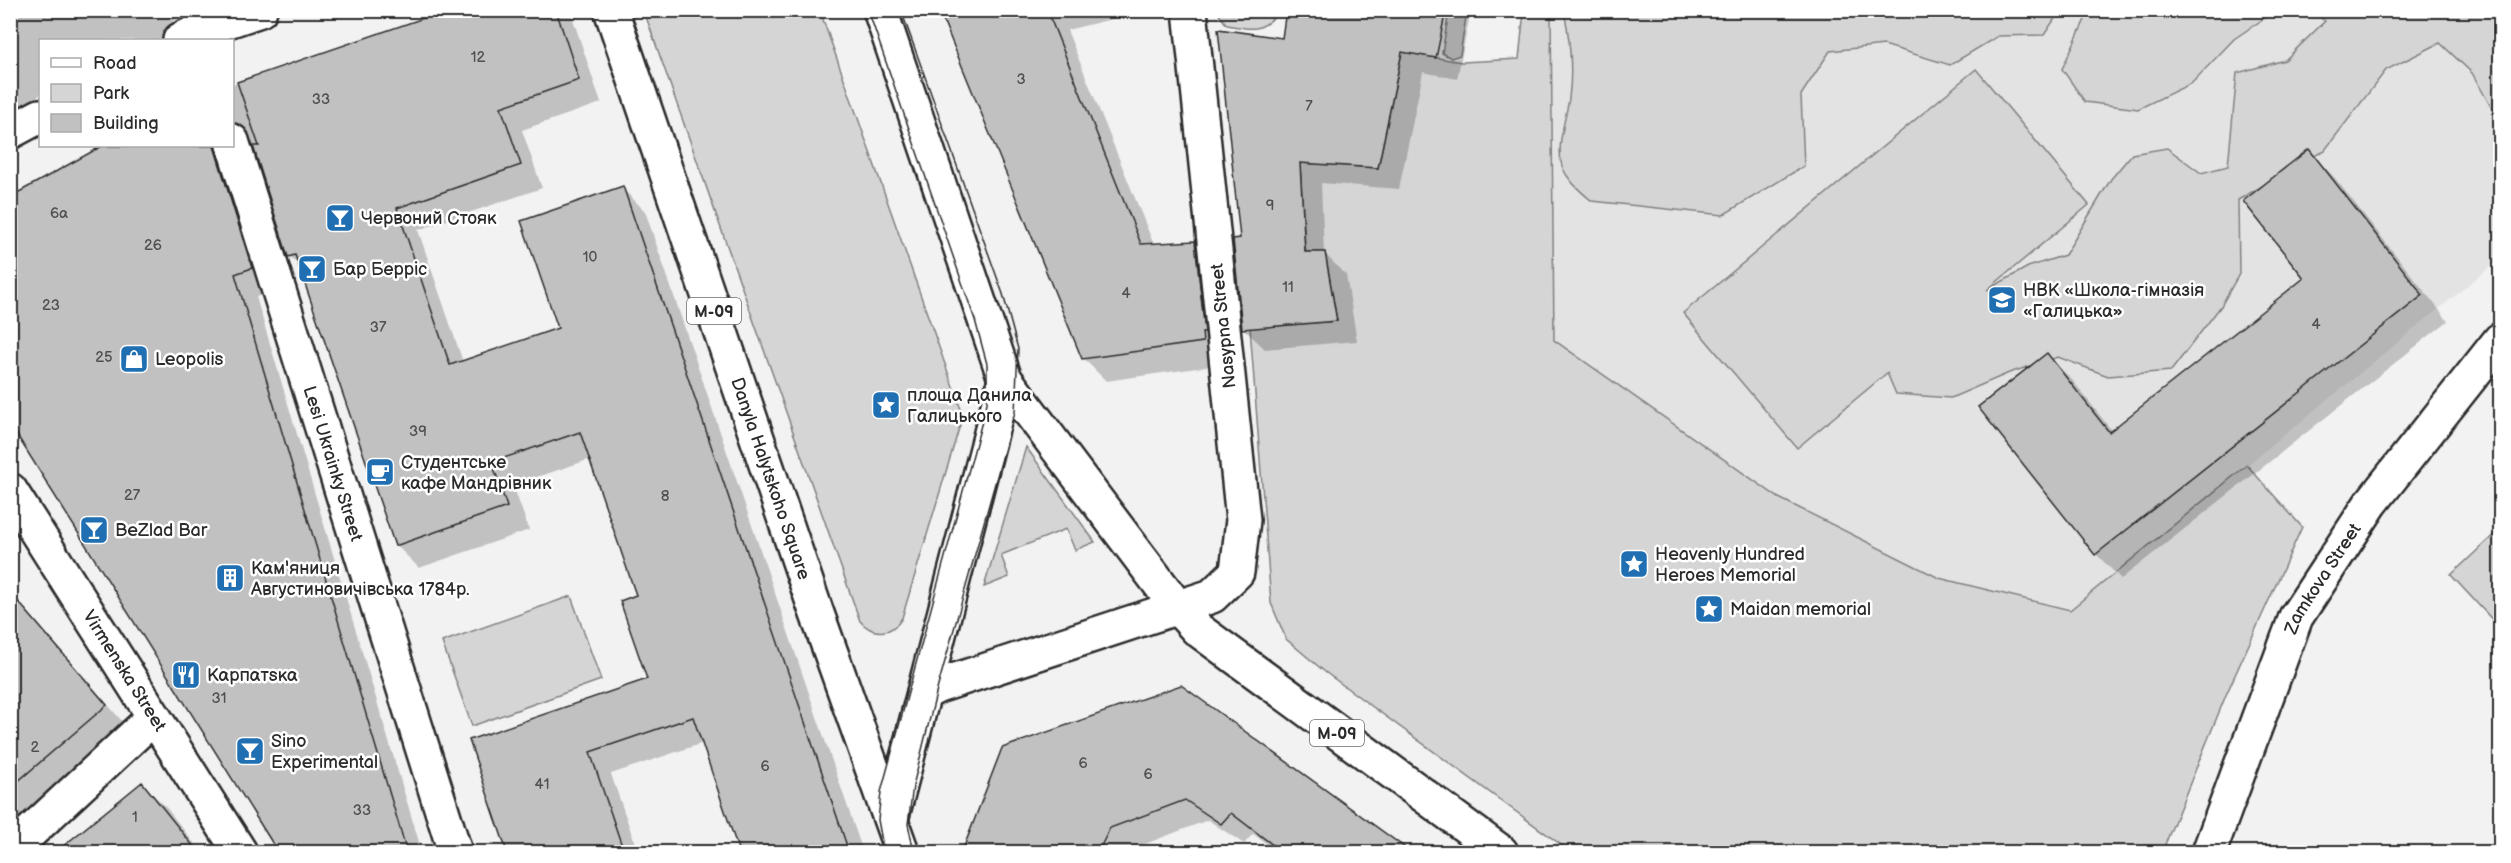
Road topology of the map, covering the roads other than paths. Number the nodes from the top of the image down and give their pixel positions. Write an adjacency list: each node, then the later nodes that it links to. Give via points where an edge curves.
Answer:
1 (260, 10): 5 (street)
2 (611, 10): 15 (street, Danyla Halytskoho Square / М-09)
3 (880, 10): 10 (street, М-09)
4 (1190, 10): 12 (street, Nasypna Street, via 1243,520 1237,572 1212,596)
5 (193, 31)
6 (39, 117): 7 (street)
7 (10, 132)
8 (234, 147): 18 (street, Lesi Ukrainky Street)
9 (2500, 340): 21 (street, Zamkova Street, via 2371,502 2296,617)
10 (1005, 379): 12 (street, М-09); 13 (street)
11 (10, 490): 14 (street, Virmenska Street)
12 (1178, 608): 13 (street); 20 (street, М-09, via 1223,650)
13 (924, 693): 15 (street)
14 (154, 717): 16 (street); 17 (street, Virmenska Street)
15 (891, 820): 19 (street, М-09)
16 (10, 851)
17 (240, 852)
18 (455, 852)
19 (902, 852)
20 (1501, 852)
21 (2209, 852)

